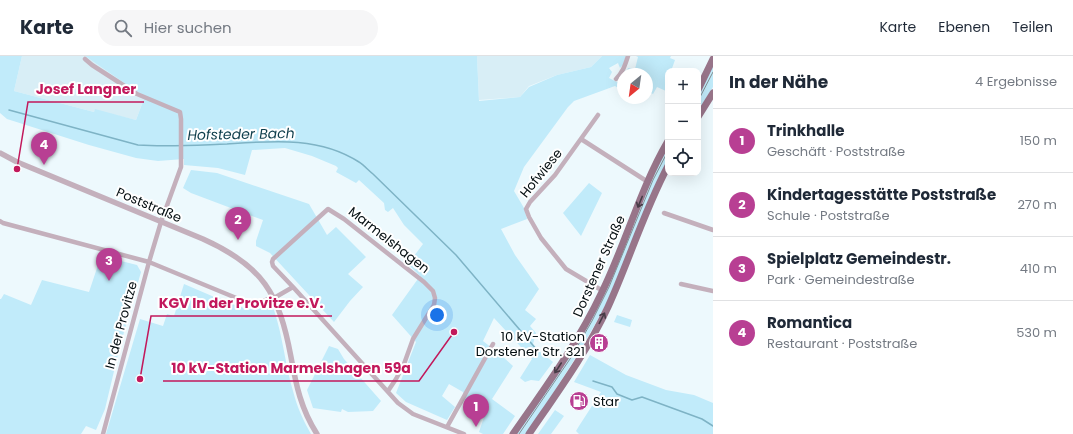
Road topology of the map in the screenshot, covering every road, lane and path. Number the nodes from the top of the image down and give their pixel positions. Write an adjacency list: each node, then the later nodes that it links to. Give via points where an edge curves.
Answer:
1 (628, 56): 4 (street)
2 (85, 59): 16 (street, In der Provitze, via 137,94 180,112 181,167)
3 (713, 59): 5 (main road)
4 (616, 79)
5 (701, 84)
6 (713, 93): 7 (main road)
7 (701, 112)
8 (598, 115): 9 (street, Hofwiese)
9 (581, 139): 13 (street); 21 (street, Hofwiese, via 526,210 541,238 566,268)
10 (665, 147): 13 (main road, Dorstener Straße)
11 (0, 154): 16 (street, Poststraße)
12 (665, 173): 31 (main road, Dorstener Straße, one-way to 12, via 565,381 600,322)
13 (648, 182): 21 (main road, Dorstener Straße, one-way to 21)
14 (664, 213): 17 (street)
15 (0, 221): 18 (street)
16 (161, 222): 18 (street, In der Provitze); 23 (street, Poststraße, via 233,254 258,275)
17 (713, 230)
18 (149, 262): 23 (street, via 246,302 257,303); 27 (street, In der Provitze)
19 (681, 284): 22 (street)
20 (293, 287): 23 (street); 25 (street); 25 (street, Marmelshagen, via 273,266 273,259 328,209 362,232 433,291 434,305 413,339 404,364)
21 (603, 291): 30 (main road, Dorstener Straße, one-way to 30, via 575,342)
22 (713, 291)
23 (271, 298): 28 (street, Poststraße, via 283,320 300,400)
24 (493, 344): 26 (street)
25 (388, 391): 26 (street, via 408,411)
26 (447, 427): 29 (street)
27 (103, 434)
28 (317, 434)
29 (464, 434)
30 (513, 434)
31 (529, 434)

